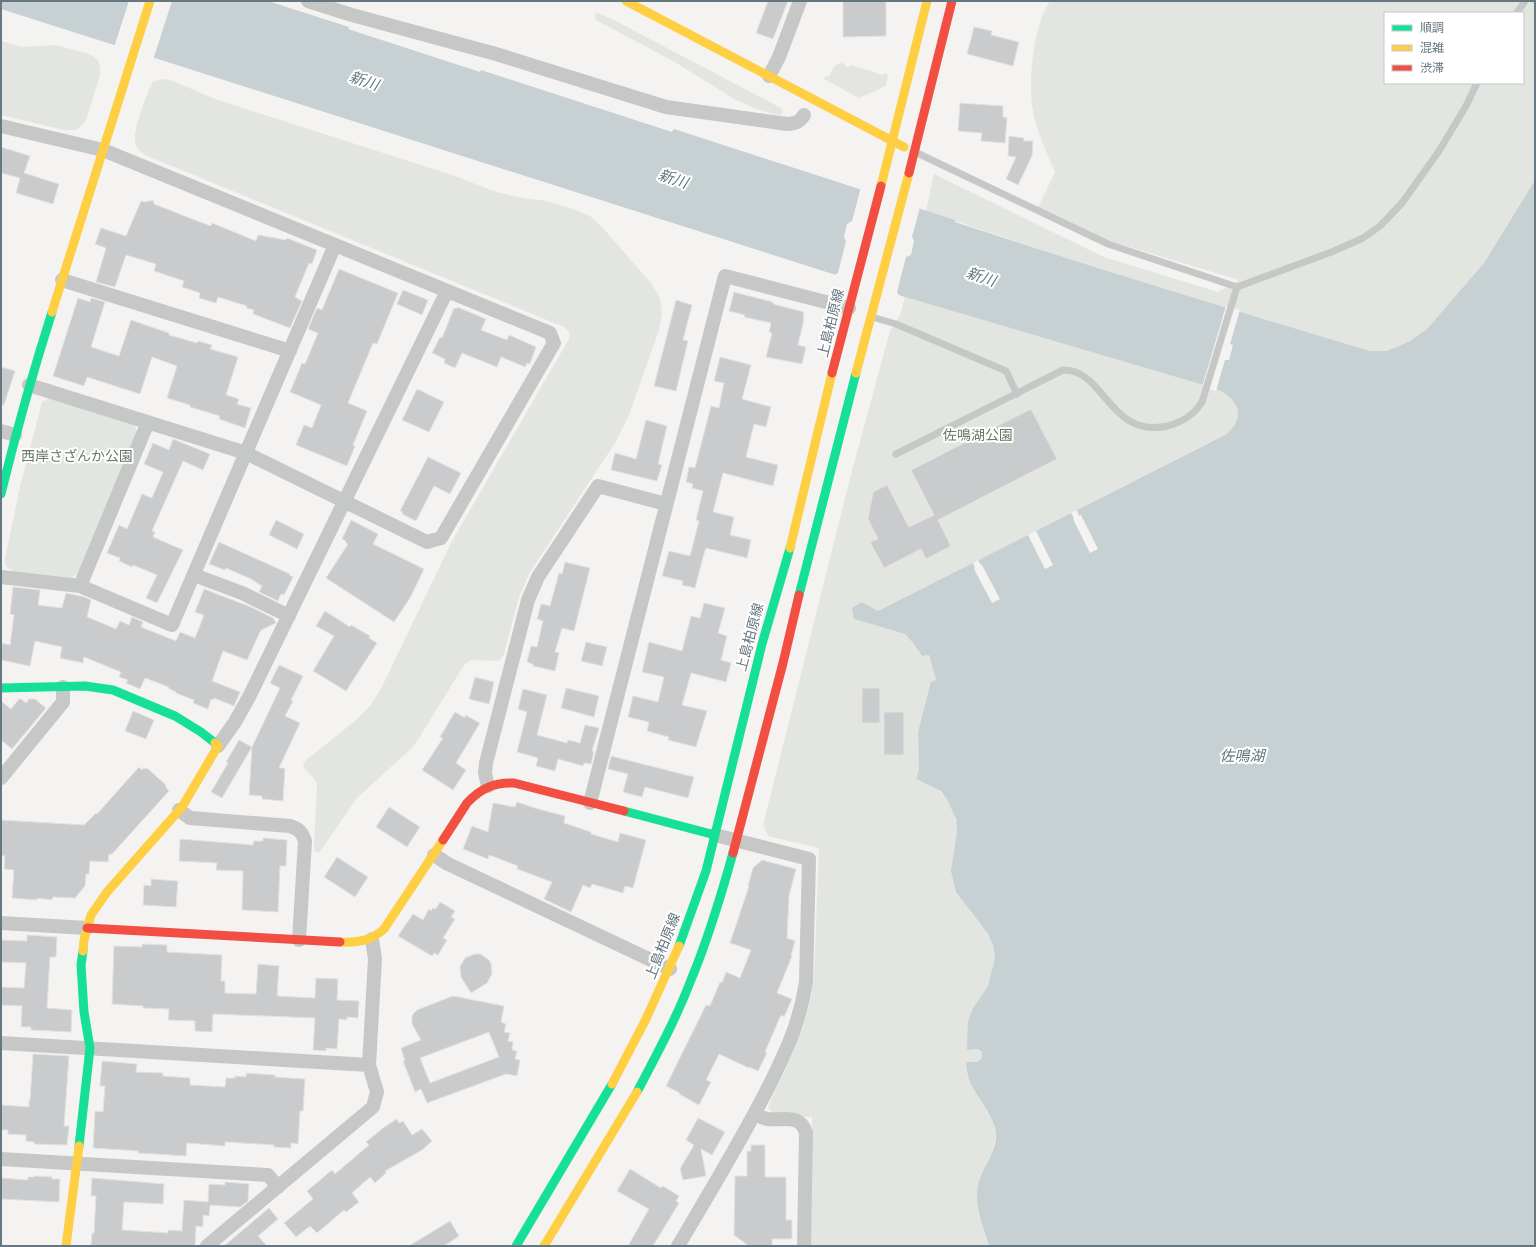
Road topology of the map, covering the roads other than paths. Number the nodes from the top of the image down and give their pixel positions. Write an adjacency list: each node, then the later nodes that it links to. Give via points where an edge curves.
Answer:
1 (150, 1): 14 (street)
2 (308, 1): 11 (street, via 496,54 666,107 787,124 795,124)
3 (626, 1): 9 (street)
4 (800, 1): 9 (street)
5 (927, 1): 13 (street, 上島柏原線)
6 (952, 1): 15 (street)
7 (1525, 1): 8 (lane)
8 (1518, 12)
9 (769, 76): 13 (street)
10 (1477, 84): 18 (lane, via 1439,151 1402,203 1380,226 1363,238 1334,251)
11 (804, 115)
12 (1, 126): 14 (street)
13 (893, 141): 15 (street); 20 (street, 上島柏原線)
14 (105, 145): 16 (street); 17 (street)
15 (914, 152): 18 (lane, via 1108,244); 21 (street)
16 (335, 245): 19 (street); 22 (street)
17 (62, 280): 22 (street); 23 (street)
18 (1237, 287): 24 (lane, via 1202,402 1198,409 1182,421 1154,427 1135,423 1118,414 1084,376 1070,370 1056,373)
19 (448, 290): 31 (street); 31 (street, via 550,333 554,343 441,538 427,542)
20 (850, 302): 32 (street, via 725,276); 44 (street, 上島柏原線, via 792,540 762,644)
21 (871, 317): 24 (lane, via 896,324 1006,371); 45 (street, via 806,561)
22 (290, 351): 28 (street)
23 (29, 385): 25 (street); 27 (street)
24 (1017, 394): 29 (lane)
25 (148, 422): 28 (street); 35 (street)
26 (1, 431): 27 (street)
27 (15, 435): 30 (street)
28 (246, 453): 31 (street); 33 (street)
29 (896, 454)
30 (1, 494)
31 (345, 502): 36 (street)
32 (666, 504): 41 (street, via 598,486 538,577 524,612 486,763); 42 (street)
33 (194, 575): 35 (street, via 172,624); 36 (street, via 242,593)
34 (1, 577): 35 (street)
35 (80, 586)
36 (289, 616): 39 (street, via 249,697)
37 (63, 687): 38 (street); 39 (street, via 94,687 122,693 175,716 202,732); 40 (street, via 63,702)
38 (1, 688)
39 (218, 746): 43 (street)
40 (1, 778)
41 (488, 786): 42 (street, via 514,783); 46 (street, via 479,790 467,803)
42 (590, 803): 44 (street)
43 (179, 810): 48 (street, via 107,892 91,915); 50 (street, via 190,818 297,828 305,841)
44 (715, 834): 45 (street); 51 (street, 上島柏原線, via 698,896)
45 (737, 840): 55 (street, via 809,858 808,962 803,1002 790,1041); 62 (street, via 711,928 668,1033 631,1103)
46 (434, 855): 49 (street, via 388,926); 51 (street, via 448,864)
47 (1, 922): 48 (street)
48 (87, 928): 50 (street); 53 (street, via 82,952 82,978)
49 (372, 939): 50 (street, via 361,943); 54 (street, via 374,959)
50 (299, 940)
51 (670, 969): 61 (street, 上島柏原線, via 620,1069)
52 (1, 1043): 53 (street)
53 (90, 1048): 54 (street); 57 (street)
54 (369, 1065): 58 (street, via 377,1092 373,1107)
55 (755, 1114): 63 (street); 64 (street, via 766,1119 799,1121 804,1126)
56 (1, 1159): 57 (street)
57 (77, 1164): 58 (street, via 268,1175); 59 (street)
58 (278, 1187): 60 (street)
59 (66, 1246)
60 (207, 1246)
61 (516, 1246)
62 (544, 1246)
63 (678, 1246)
64 (804, 1246)

